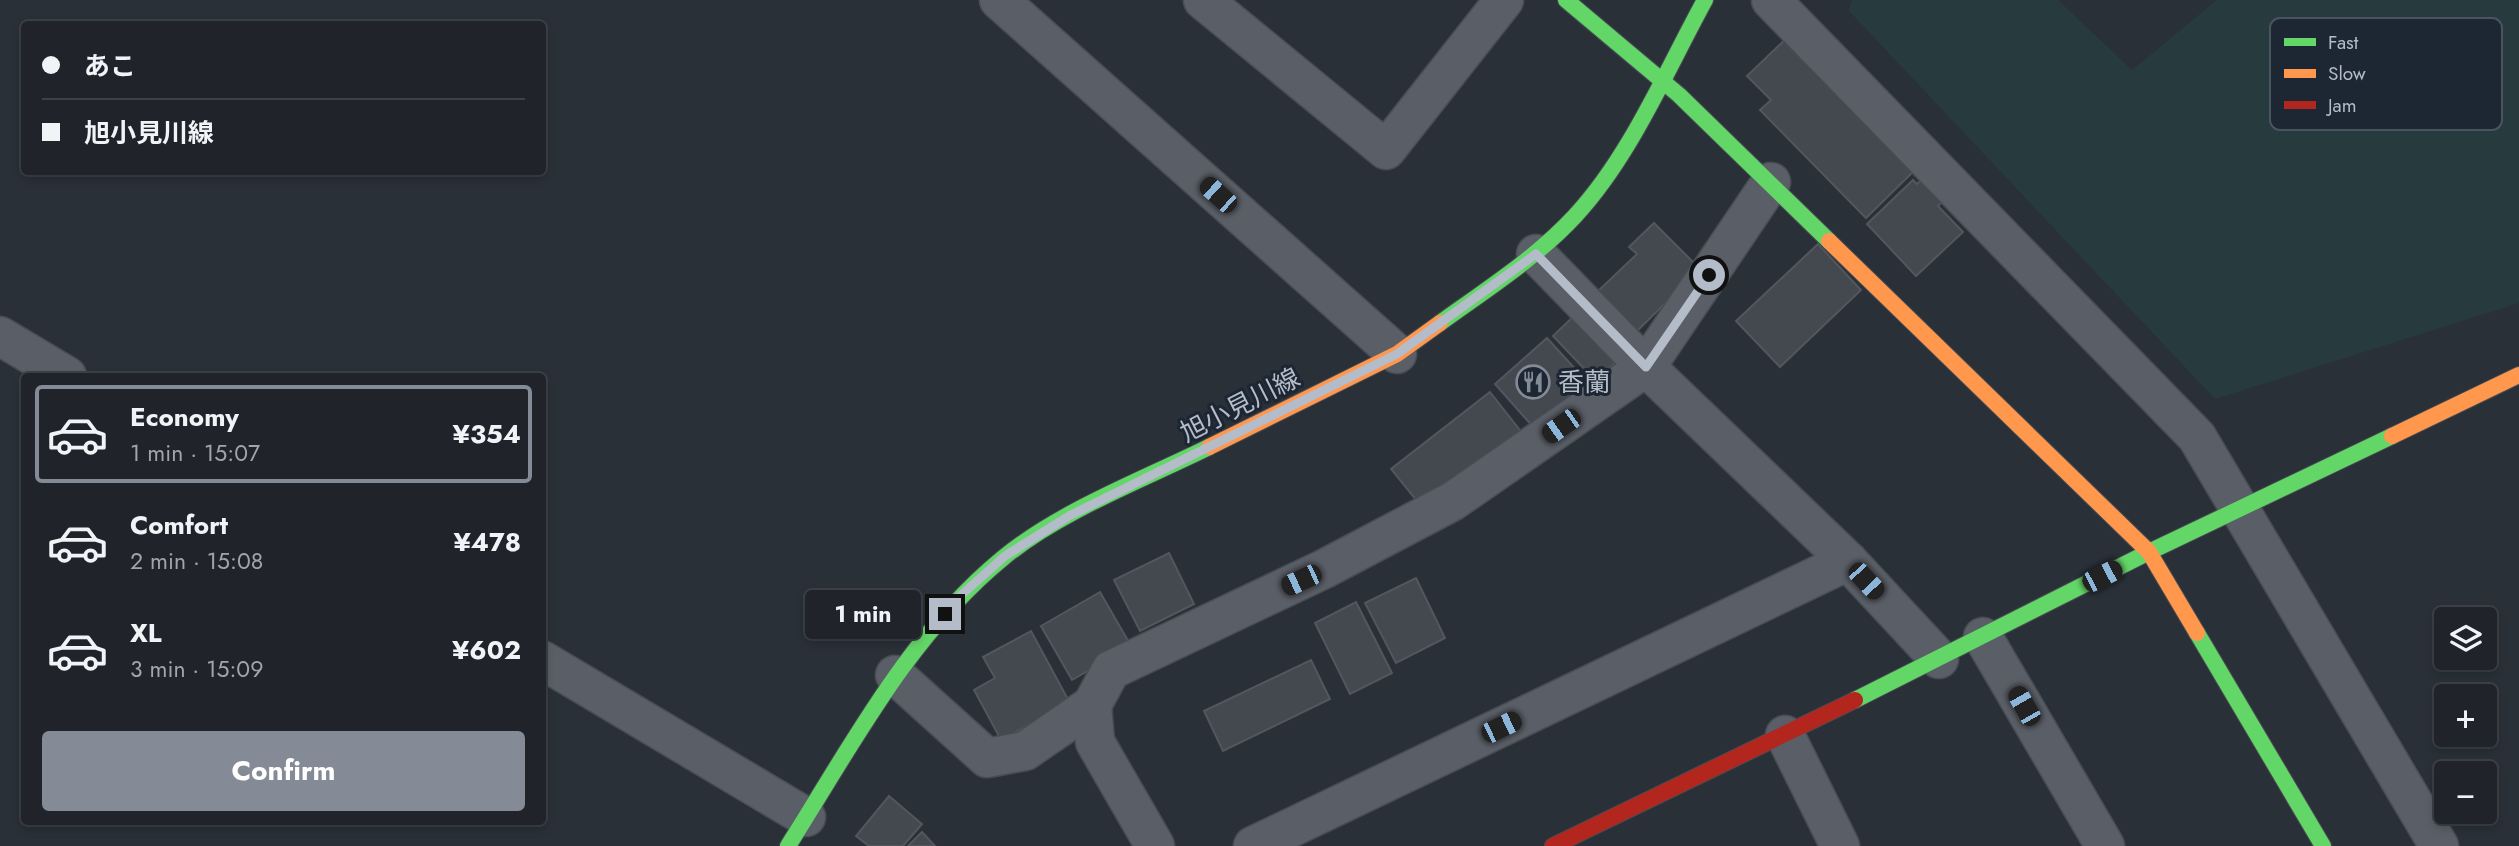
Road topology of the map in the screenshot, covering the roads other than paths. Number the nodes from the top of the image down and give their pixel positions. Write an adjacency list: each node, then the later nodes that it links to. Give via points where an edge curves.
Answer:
1 (999, 0): 11 (street)
2 (1203, 0): 3 (street, via 1386,150)
3 (1504, 0)
4 (1566, 0): 7 (street)
5 (1705, 0): 7 (street, 旭小見川線)
6 (1771, 0): 15 (street, via 2197,437)
7 (1663, 80): 8 (street); 9 (street, 旭小見川線, via 1615,164 1576,215)
8 (1771, 183): 12 (street); 16 (street)
9 (1536, 254): 11 (street, 旭小見川線); 12 (street)
10 (0, 337): 13 (street)
11 (1397, 354): 21 (street, 旭小見川線, via 1069,516 1005,556 959,597)
12 (1646, 367): 17 (street); 22 (street, via 1453,501 1324,569 1111,670)
13 (62, 373)
14 (2519, 375): 15 (street)
15 (2242, 508): 16 (street); 31 (street)
16 (2149, 552): 18 (street); 30 (street)
17 (1848, 561): 19 (street); 26 (street)
18 (1983, 637): 19 (street); 29 (street)
19 (1939, 659): 23 (street)
20 (546, 663): 24 (street)
21 (895, 675): 22 (street, via 987,758 1025,751); 24 (street, 旭小見川線)
22 (1092, 705): 25 (street, via 1095,742)
23 (1785, 735): 27 (street); 28 (street)
24 (797, 831)
25 (1155, 846)
26 (1253, 846)
27 (1553, 846)
28 (1840, 846)
29 (2105, 846)
30 (2323, 846)
31 (2439, 846)

